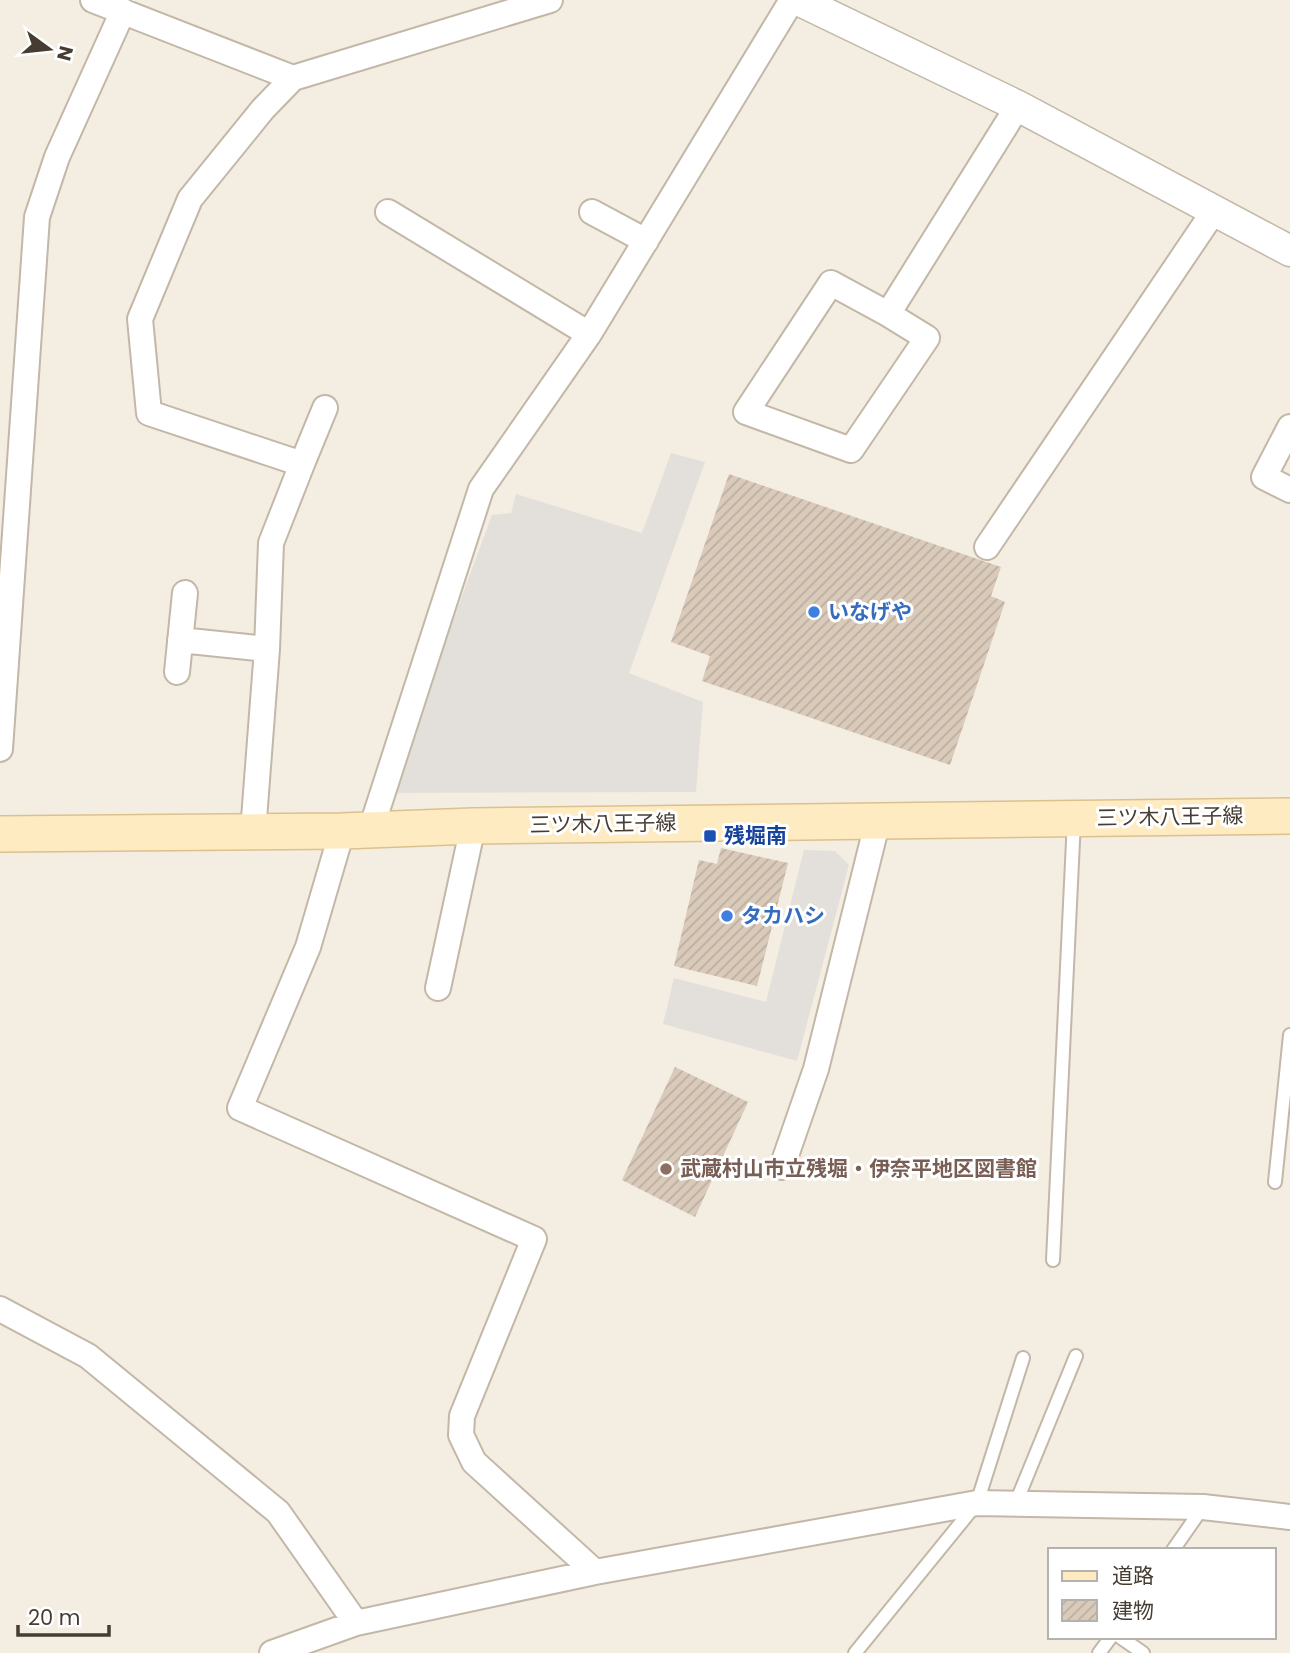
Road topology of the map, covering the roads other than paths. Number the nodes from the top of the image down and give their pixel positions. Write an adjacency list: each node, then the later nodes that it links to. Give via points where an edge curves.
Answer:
1 (93, 0): 5 (street)
2 (551, 0): 6 (street)
3 (792, 0): 11 (street)
4 (798, 0): 7 (street)
5 (123, 11): 6 (street); 24 (street, via 57,157 37,217)
6 (293, 78): 17 (street, via 191,199 140,319 149,413)
7 (1018, 106): 8 (street); 13 (street)
8 (1214, 211): 12 (street); 19 (street)
9 (388, 212): 14 (street)
10 (593, 212): 11 (street)
11 (646, 242): 14 (street)
12 (1290, 251)
13 (888, 314): 13 (street, via 926,338 851,450 746,412 831,283)
14 (589, 334): 29 (street, via 481,489)
15 (325, 408): 17 (street)
16 (1290, 427): 18 (street, via 1264,477)
17 (302, 464): 22 (street, via 271,543)
18 (1290, 490)
19 (987, 547)
20 (185, 593): 21 (street)
21 (180, 640): 22 (street); 23 (street)
22 (267, 649): 30 (street)
23 (177, 672)
24 (0, 749)
25 (1290, 816): 26 (main road, 三ツ木八王子線)
26 (1074, 818): 27 (main road, 三ツ木八王子線); 36 (lane)
27 (877, 820): 28 (main road, 三ツ木八王子線); 34 (street, via 816,1069)
28 (473, 826): 29 (main road, 三ツ木八王子線); 32 (street)
29 (356, 830): 30 (main road, 三ツ木八王子線); 45 (street, via 240,1108 534,1239 461,1416 461,1436 474,1462)
30 (253, 832): 31 (main road, 三ツ木八王子線)
31 (0, 834)
32 (438, 988)
33 (1290, 1035): 35 (lane)
34 (782, 1167)
35 (1275, 1182)
36 (1053, 1260)
37 (0, 1309): 46 (street, via 88,1356 278,1512)
38 (1076, 1356): 41 (lane)
39 (1023, 1358): 40 (lane)
40 (977, 1503): 41 (street); 45 (street); 49 (lane)
41 (1015, 1506): 42 (street)
42 (1203, 1507): 43 (street); 44 (lane)
43 (1290, 1517)
44 (1174, 1548)
45 (595, 1572): 46 (street)
46 (356, 1623): 48 (street)
47 (1123, 1639): 50 (lane)
48 (272, 1653)
49 (855, 1653)
50 (1143, 1653)

